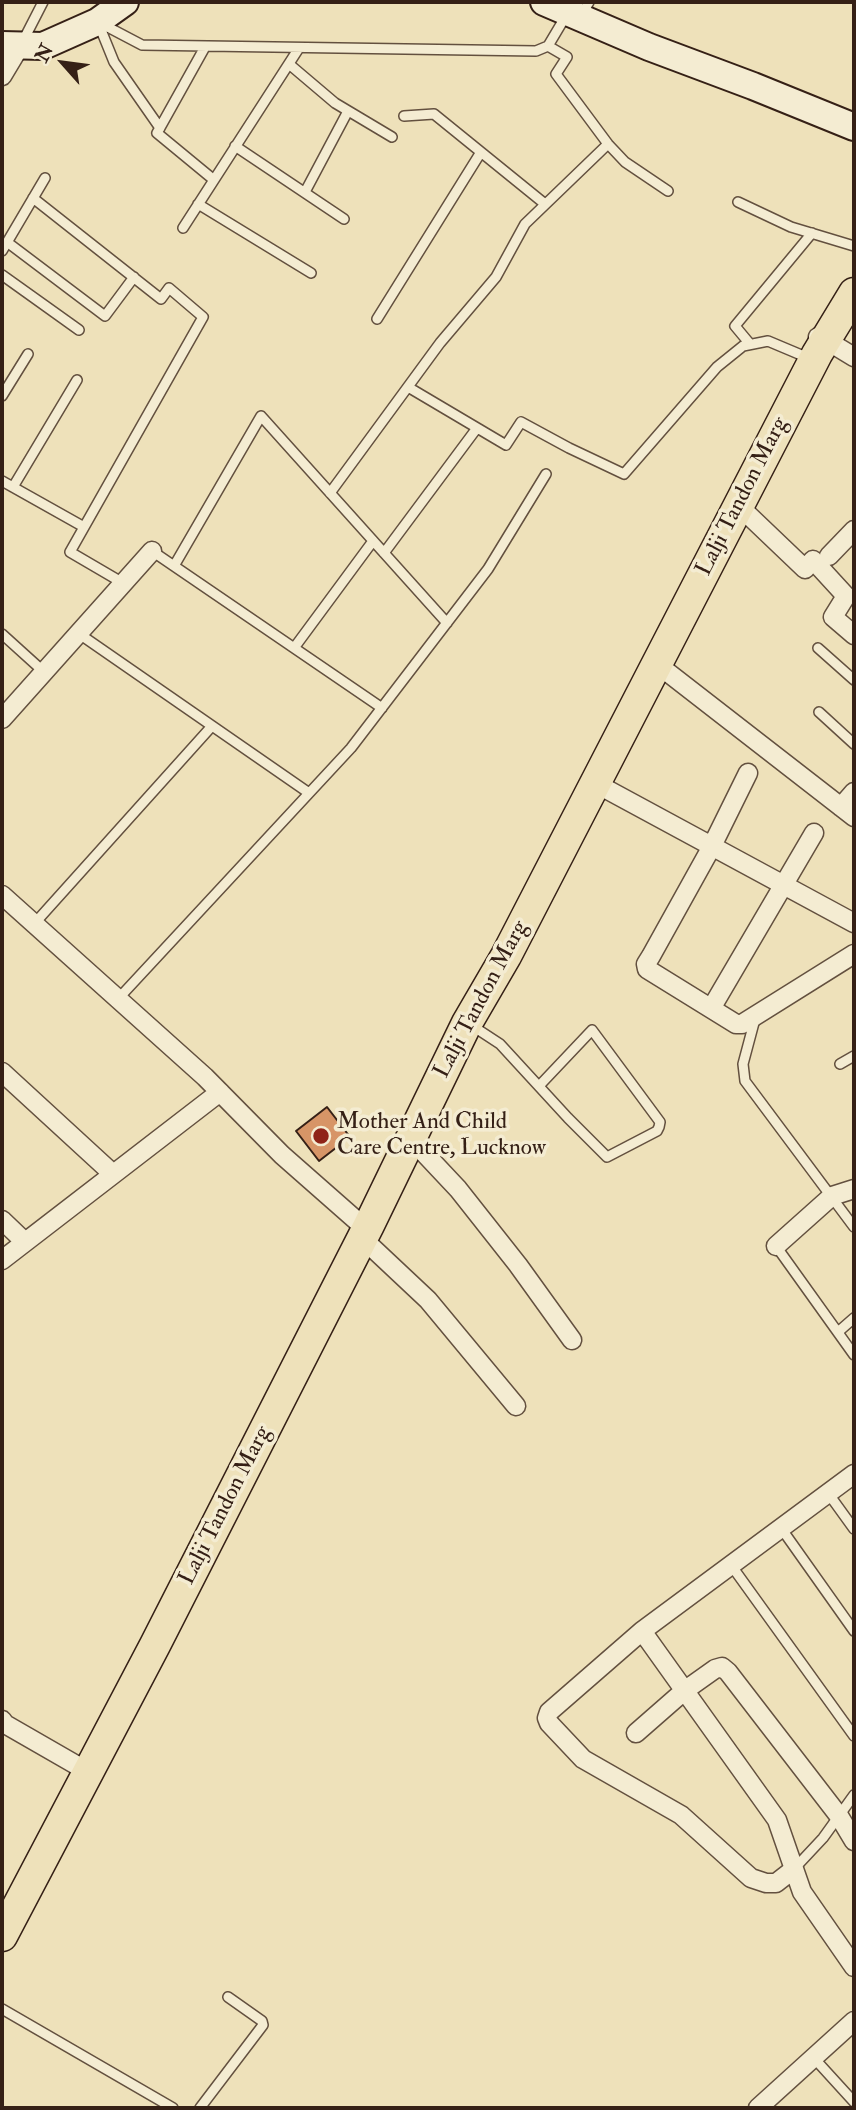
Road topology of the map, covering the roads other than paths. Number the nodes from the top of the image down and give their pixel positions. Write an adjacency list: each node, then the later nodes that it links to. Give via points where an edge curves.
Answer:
1 (43, 2): 5 (lane)
2 (125, 2): 4 (street)
3 (570, 8): 6 (lane); 13 (street, via 649,47)
4 (97, 22): 5 (street, via 43,46); 7 (lane, via 142,46); 14 (lane, via 114,62)
5 (11, 46): 10 (street)
6 (548, 46): 8 (lane, via 536,51); 16 (lane, via 566,57 556,74)
7 (205, 47): 8 (lane); 14 (lane)
8 (299, 48): 9 (lane)
9 (289, 64): 11 (lane); 17 (lane)
10 (2, 76)
11 (348, 111): 15 (lane); 22 (lane)
12 (404, 116): 18 (lane, via 434,114)
13 (854, 127)
14 (160, 128): 20 (lane, via 157,134)
15 (392, 137)
16 (608, 144): 21 (lane, via 625,162); 26 (lane)
17 (235, 146): 20 (lane); 22 (lane)
18 (481, 152): 26 (lane); 38 (lane)
19 (45, 178): 23 (lane)
20 (214, 180): 25 (lane)
21 (668, 191)
22 (305, 192): 27 (lane)
23 (33, 198): 30 (lane); 36 (lane)
24 (738, 202): 29 (lane)
25 (198, 204): 28 (lane); 33 (lane)
26 (545, 204): 45 (lane, via 525,224 496,277)
27 (344, 219)
28 (183, 228)
29 (812, 233): 31 (lane); 40 (lane, via 735,326)
30 (7, 242): 32 (lane); 36 (lane, via 105,316)
31 (854, 246)
32 (2, 251)
33 (311, 273)
34 (854, 274): 41 (main road, Lalji Tandon Marg)
35 (2, 275): 39 (lane)
36 (134, 276): 53 (lane, via 161,299 169,288 203,317)
37 (854, 293): 41 (main road, Lalji Tandon Marg)
38 (377, 319)
39 (79, 330)
40 (750, 344): 41 (lane); 47 (lane, via 717,367 624,474 521,422 506,445)
41 (817, 344): 43 (street); 52 (main road, Lalji Tandon Marg); 68 (main road, Lalji Tandon Marg)
42 (28, 354): 46 (lane)
43 (854, 357)
44 (77, 380): 50 (lane)
45 (408, 387): 47 (lane); 51 (lane)
46 (2, 396)
47 (477, 428): 57 (lane)
48 (546, 474): 61 (lane, via 488,569)
49 (2, 481): 50 (lane)
50 (13, 487): 53 (lane)
51 (330, 493): 55 (lane); 59 (lane, via 261,416)
52 (739, 506): 64 (street, via 805,569 813,560 846,596 833,617); 68 (main road, Lalji Tandon Marg)
53 (84, 527): 60 (lane, via 70,552)
54 (854, 530): 58 (street)
55 (373, 541): 57 (lane); 66 (lane)
56 (152, 551): 59 (lane); 60 (street)
57 (384, 553): 61 (lane)
58 (830, 556)
59 (174, 566): 66 (lane)
60 (123, 583): 62 (street)
61 (447, 623): 70 (lane)
62 (78, 633): 67 (street); 73 (lane)
63 (2, 634): 67 (lane)
64 (854, 635)
65 (818, 648): 69 (lane)
66 (295, 649): 70 (lane)
67 (44, 672): 72 (street)
68 (645, 680): 76 (main road, Lalji Tandon Marg); 79 (street); 90 (main road, Lalji Tandon Marg)
69 (854, 680)
70 (382, 708): 77 (lane)
71 (819, 712): 74 (lane)
72 (2, 719)
73 (212, 726): 77 (lane); 85 (lane)
74 (854, 744)
75 (748, 773): 81 (street)
76 (595, 783): 81 (street); 90 (main road, Lalji Tandon Marg, via 506,956)
77 (309, 793): 87 (lane)
78 (854, 793): 79 (street)
79 (848, 812)
80 (814, 832): 82 (street)
81 (711, 848): 82 (street); 88 (street, via 646,967)
82 (784, 886): 84 (street); 88 (street)
83 (2, 895): 85 (street)
84 (854, 923)
85 (34, 924): 87 (street)
86 (854, 954): 89 (street)
87 (118, 999): 95 (street)
88 (712, 1007): 89 (street, via 736,1024)
89 (755, 1018): 99 (lane, via 743,1064 745,1081)
90 (463, 1022): 94 (lane, via 500,1044); 96 (main road, Lalji Tandon Marg); 102 (main road, Lalji Tandon Marg)
91 (854, 1056): 92 (lane)
92 (840, 1065)
93 (2, 1072): 97 (street)
94 (540, 1086): 94 (lane, via 607,1157 659,1127 660,1122 592,1030)
95 (220, 1092): 97 (street); 102 (street)
96 (411, 1139): 102 (main road, Lalji Tandon Marg); 108 (street, via 466,1200)
97 (113, 1174): 103 (street)
98 (854, 1189): 99 (street)
99 (832, 1196): 101 (lane); 104 (street)
100 (2, 1220): 103 (street)
101 (854, 1227)
102 (363, 1228): 110 (street); 118 (main road, Lalji Tandon Marg)
103 (25, 1242): 105 (street)
104 (776, 1246): 107 (lane)
105 (2, 1260)
106 (854, 1318): 107 (lane)
107 (838, 1332): 109 (lane)
108 (572, 1340)
109 (854, 1355)
110 (516, 1406)
111 (854, 1474): 112 (street)
112 (828, 1493): 113 (street); 114 (lane)
113 (781, 1528): 115 (street); 117 (lane)
114 (854, 1529)
115 (731, 1564): 116 (street); 122 (lane)
116 (642, 1631): 119 (street); 127 (street, via 550,1712 549,1723 583,1759 681,1815 751,1878 776,1883)
117 (854, 1631)
118 (144, 1653): 123 (main road, Lalji Tandon Marg); 129 (main road, Lalji Tandon Marg)
119 (684, 1691): 121 (street); 125 (street, via 722,1667); 127 (street, via 777,1820)
120 (2, 1720): 123 (street)
121 (636, 1733)
122 (854, 1736)
123 (78, 1766): 128 (main road, Lalji Tandon Marg)
124 (854, 1795): 125 (lane)
125 (839, 1816): 126 (street); 127 (lane)
126 (854, 1841)
127 (794, 1869): 130 (street, via 802,1892)
128 (2, 1910)
129 (2, 1936)
130 (854, 1967)
131 (228, 1997): 137 (lane, via 263,2025)
132 (2, 2009): 136 (lane)
133 (854, 2021): 134 (street)
134 (813, 2057): 135 (lane); 138 (street)
135 (854, 2102)
136 (173, 2108)
137 (200, 2108)
138 (758, 2108)

